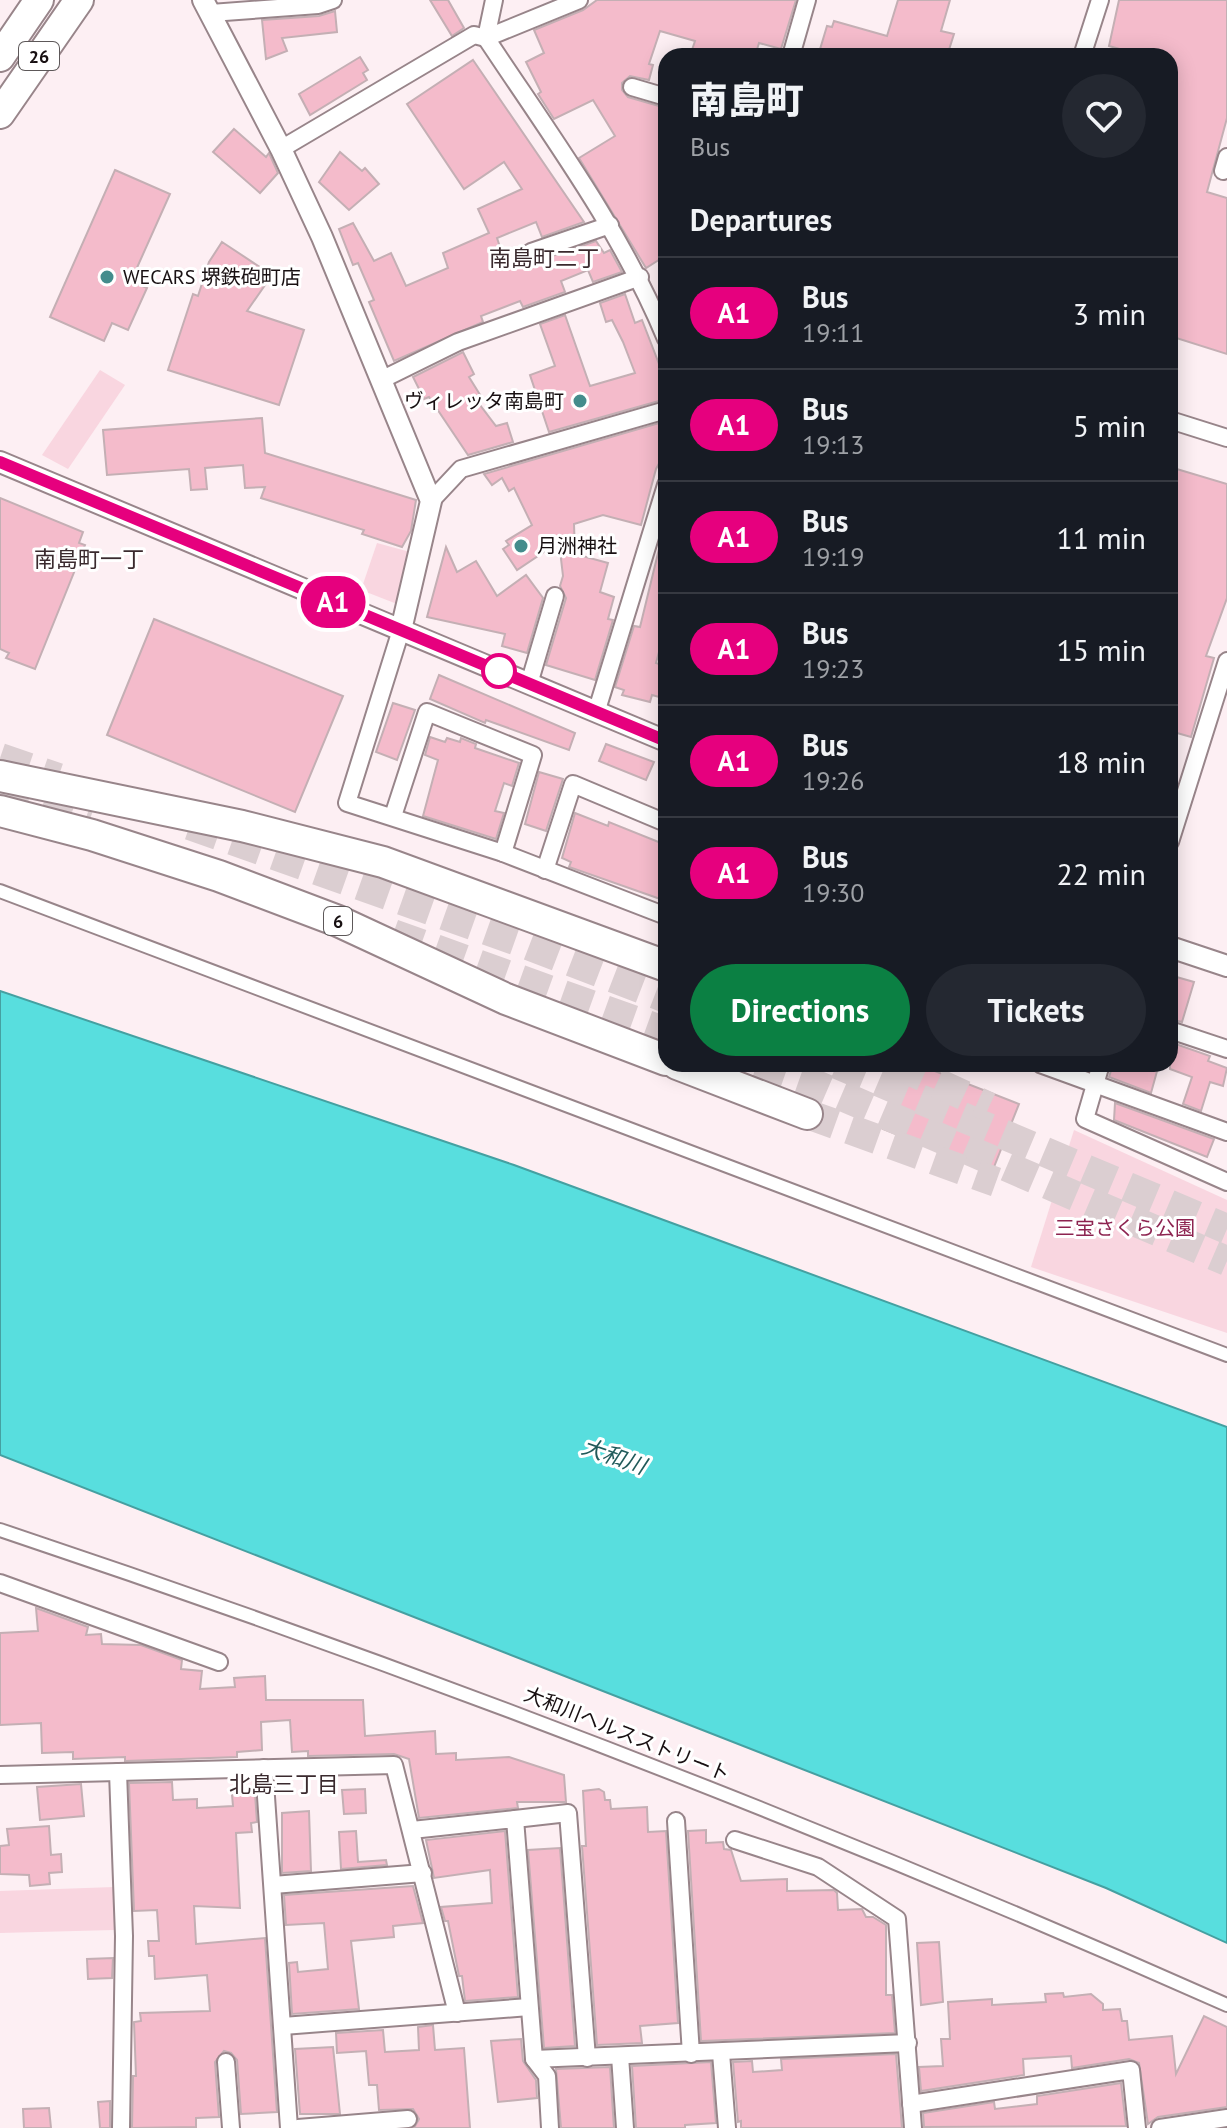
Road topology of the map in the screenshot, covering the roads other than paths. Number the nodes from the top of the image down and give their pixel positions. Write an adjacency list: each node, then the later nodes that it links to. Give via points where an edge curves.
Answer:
1 (39, 0): 12 (highway, 26)
2 (79, 0): 15 (highway, 26)
3 (333, 0): 8 (street, via 318,5)
4 (494, 0): 9 (street)
5 (579, 0): 9 (street)
6 (807, 0): 10 (street)
7 (1100, 0): 11 (street)
8 (207, 6): 16 (street)
9 (486, 38): 16 (street, via 474,35); 17 (street)
10 (793, 48)
11 (1085, 48)
12 (0, 57)
13 (632, 87): 14 (street)
14 (658, 95)
15 (0, 114)
16 (281, 149): 21 (street)
17 (610, 225): 18 (street); 19 (street)
18 (531, 252)
19 (640, 277): 20 (street); 21 (street, via 458,342)
20 (658, 320)
21 (381, 380): 26 (street)
22 (658, 412): 26 (street, via 461,469)
23 (1178, 423): 24 (street)
24 (1227, 438)
25 (0, 462): 29 (street)
26 (431, 501): 29 (street)
27 (658, 511): 32 (street)
28 (555, 596): 31 (street)
29 (401, 630): 31 (street); 36 (street, via 347,803)
30 (1227, 661): 37 (street)
31 (529, 684): 32 (street)
32 (596, 713): 33 (street)
33 (658, 738)
34 (0, 776): 44 (highway, via 242,826 383,862)
35 (0, 811): 48 (highway, 6, via 249,887 338,921 506,999)
36 (393, 816): 39 (street); 39 (street, via 427,712 533,755)
37 (1178, 817)
38 (658, 820): 40 (street, via 573,784)
39 (503, 853): 40 (street)
40 (545, 870): 42 (street)
41 (0, 891): 56 (street)
42 (658, 913)
43 (1178, 950): 45 (street)
44 (658, 963)
45 (1227, 966)
46 (1178, 1033): 47 (street)
47 (1227, 1049)
48 (658, 1057)
49 (698, 1072): 53 (highway)
50 (1060, 1072): 52 (street)
51 (1098, 1072): 52 (street)
52 (1094, 1086): 54 (street); 55 (street, via 1085,1119)
53 (807, 1114)
54 (1227, 1132)
55 (1227, 1182)
56 (1227, 1355)
57 (0, 1530): 69 (street, 大和川ヘルスストリート, via 239,1610 539,1720)
58 (0, 1583): 59 (street)
59 (219, 1662)
60 (264, 1768): 61 (street); 65 (street, via 394,1765); 68 (street)
61 (118, 1772): 62 (street); 83 (street, via 124,1936)
62 (0, 1775)
63 (515, 1819): 65 (street); 70 (street); 77 (street, via 568,1813)
64 (676, 1821): 75 (street)
65 (412, 1830): 67 (street)
66 (735, 1840): 73 (street, via 818,1867 897,1919)
67 (423, 1873): 68 (street); 71 (street)
68 (273, 1885): 72 (street)
69 (1227, 2005)
70 (529, 2007): 71 (street); 78 (street)
71 (457, 2013): 72 (street)
72 (283, 2026): 85 (street)
73 (908, 2043): 74 (street); 80 (street)
74 (721, 2053): 75 (street); 89 (street)
75 (691, 2054): 76 (street)
76 (620, 2056): 77 (street); 88 (street)
77 (587, 2058): 78 (street)
78 (534, 2059): 87 (street, via 547,2076)
79 (226, 2062): 84 (street)
80 (911, 2104): 90 (street); 91 (street, via 1131,2070)
81 (1227, 2118): 92 (street)
82 (408, 2119): 86 (street)
83 (121, 2128)
84 (231, 2128)
85 (289, 2128)
86 (298, 2128)
87 (550, 2128)
88 (625, 2128)
89 (727, 2128)
90 (913, 2128)
91 (1137, 2128)
92 (1160, 2128)

